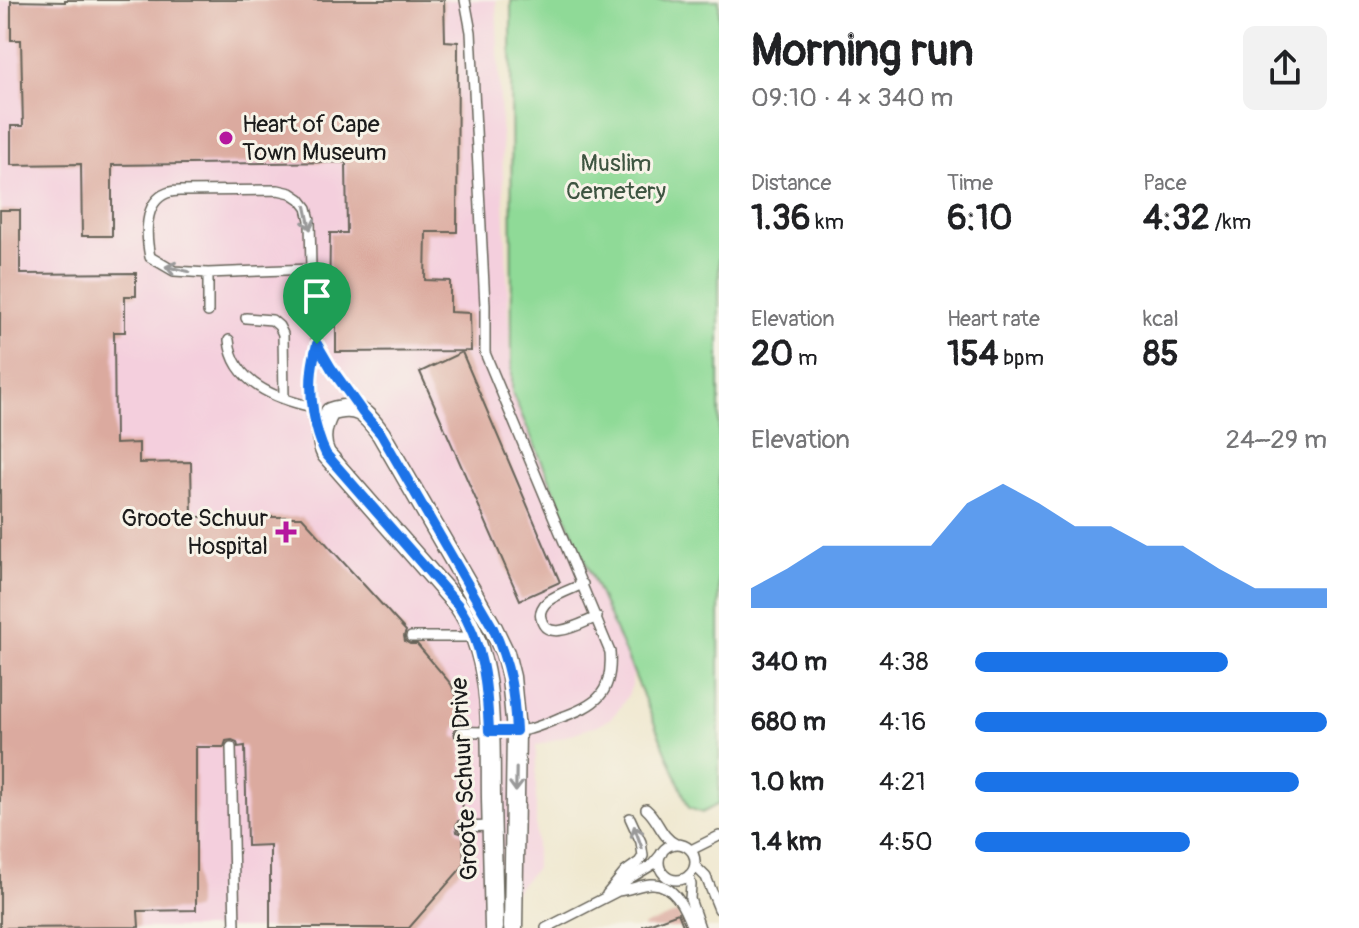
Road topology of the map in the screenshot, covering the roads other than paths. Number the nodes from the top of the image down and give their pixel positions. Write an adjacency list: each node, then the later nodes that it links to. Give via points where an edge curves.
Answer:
1 (465, 0): 12 (lane, via 471,32 485,353)
2 (311, 269): 3 (lane); 3 (lane, one-way to 2, via 174,271 150,257 149,214 166,193 291,193 307,208); 7 (lane)
3 (208, 273): 4 (lane)
4 (208, 312)
5 (246, 318): 8 (lane, via 272,320 283,334)
6 (229, 340): 8 (lane, via 245,377)
7 (317, 344): 9 (lane); 10 (lane)
8 (284, 399): 9 (lane)
9 (313, 407): 11 (lane)
10 (363, 413): 11 (street, via 353,408 330,412); 17 (street, Groote Schuur Drive, via 381,434 493,628 511,677)
11 (321, 444): 15 (street, Groote Schuur Drive, via 458,605)
12 (583, 584): 13 (lane); 13 (lane, via 548,601 540,617 551,631 562,631)
13 (597, 617): 17 (lane, via 610,652 604,691 583,710)
14 (411, 637): 15 (lane)
15 (476, 637): 16 (street, Groote Schuur Drive)
16 (489, 731): 17 (lane); 18 (lane); 22 (street, Groote Schuur Drive)
17 (516, 731): 36 (street, Groote Schuur Drive, one-way to 36)
18 (461, 732)
19 (231, 747): 34 (lane)
20 (646, 809): 25 (lane)
21 (630, 818): 32 (lane, one-way to 21, via 643,856)
22 (491, 826): 23 (lane); 35 (street, Groote Schuur Drive)
23 (463, 827)
24 (719, 836): 26 (lane)
25 (676, 844): 26 (lane); 27 (lane)
26 (691, 850): 28 (lane)
27 (662, 853): 29 (lane, via 661,869); 31 (lane)
28 (692, 870): 29 (lane); 33 (lane, via 706,877); 39 (lane, via 690,899)
29 (674, 879): 30 (lane)
30 (659, 884): 31 (lane); 38 (lane, via 677,897)
31 (618, 891): 32 (lane)
32 (605, 897): 37 (lane)
33 (719, 909)
34 (235, 928)
35 (494, 928)
36 (513, 928)
37 (546, 928)
38 (692, 928)
39 (700, 928)

